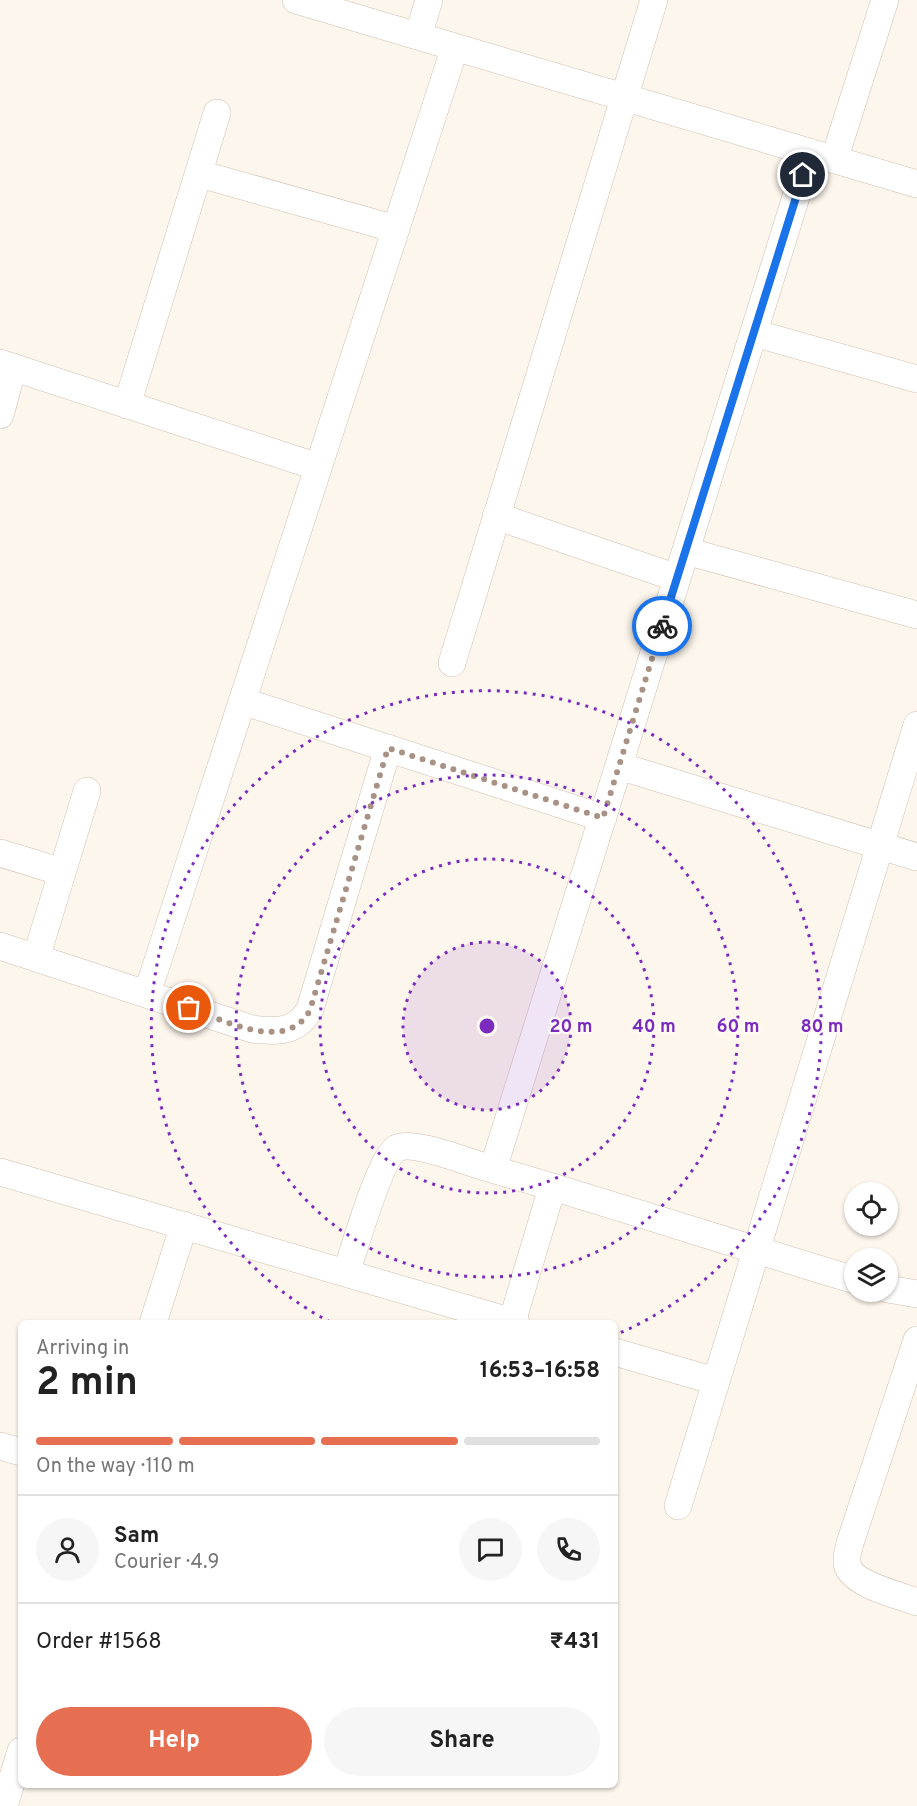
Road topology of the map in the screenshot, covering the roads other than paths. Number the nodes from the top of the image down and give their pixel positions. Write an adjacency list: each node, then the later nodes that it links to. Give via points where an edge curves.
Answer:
1 (296, 0): 5 (street)
2 (429, 0): 5 (street)
3 (654, 0): 7 (street)
4 (885, 0): 9 (street)
5 (418, 36): 6 (street)
6 (455, 47): 7 (street); 12 (street)
7 (625, 97): 9 (street); 19 (street)
8 (217, 113): 10 (street)
9 (822, 156): 11 (street); 13 (street)
10 (200, 174): 12 (street); 16 (street)
11 (917, 184)
12 (396, 229): 18 (street)
13 (754, 333): 15 (street); 20 (street)
14 (6, 365): 16 (street); 17 (street)
15 (917, 380)
16 (127, 405): 18 (street)
17 (0, 415)
18 (318, 467): 24 (street)
19 (496, 516): 21 (street); 23 (street)
20 (686, 551): 21 (street); 22 (street)
21 (677, 578): 27 (street)
22 (917, 615)
23 (452, 663)
24 (242, 701): 26 (street); 36 (street)
25 (917, 725): 30 (street)
26 (388, 748): 29 (street); 36 (street, via 304,1021 289,1030 252,1029)
27 (619, 766): 29 (street); 30 (street)
28 (87, 791): 33 (street)
29 (603, 818): 37 (street)
30 (881, 846): 32 (street); 41 (street)
31 (0, 853): 33 (street)
32 (917, 857)
33 (62, 872): 35 (street)
34 (0, 946): 35 (street)
35 (36, 958): 36 (street)
36 (147, 994)
37 (493, 1169): 39 (street); 42 (street, via 420,1148 397,1148 384,1164)
38 (0, 1172): 40 (street)
39 (552, 1188): 41 (street); 48 (street)
40 (184, 1226): 42 (street); 46 (street)
41 (754, 1250): 43 (street); 51 (street)
42 (346, 1273): 47 (street)
43 (844, 1277)
44 (898, 1291): 45 (street)
45 (917, 1294)
46 (154, 1320)
47 (507, 1320)
48 (515, 1320)
49 (917, 1340): 55 (street, via 847,1562 850,1573 860,1581)
50 (618, 1353): 51 (street)
51 (715, 1381): 54 (street)
52 (0, 1446): 53 (street)
53 (18, 1451)
54 (678, 1506)
55 (917, 1602)
56 (18, 1761): 57 (street)
57 (4, 1806)

